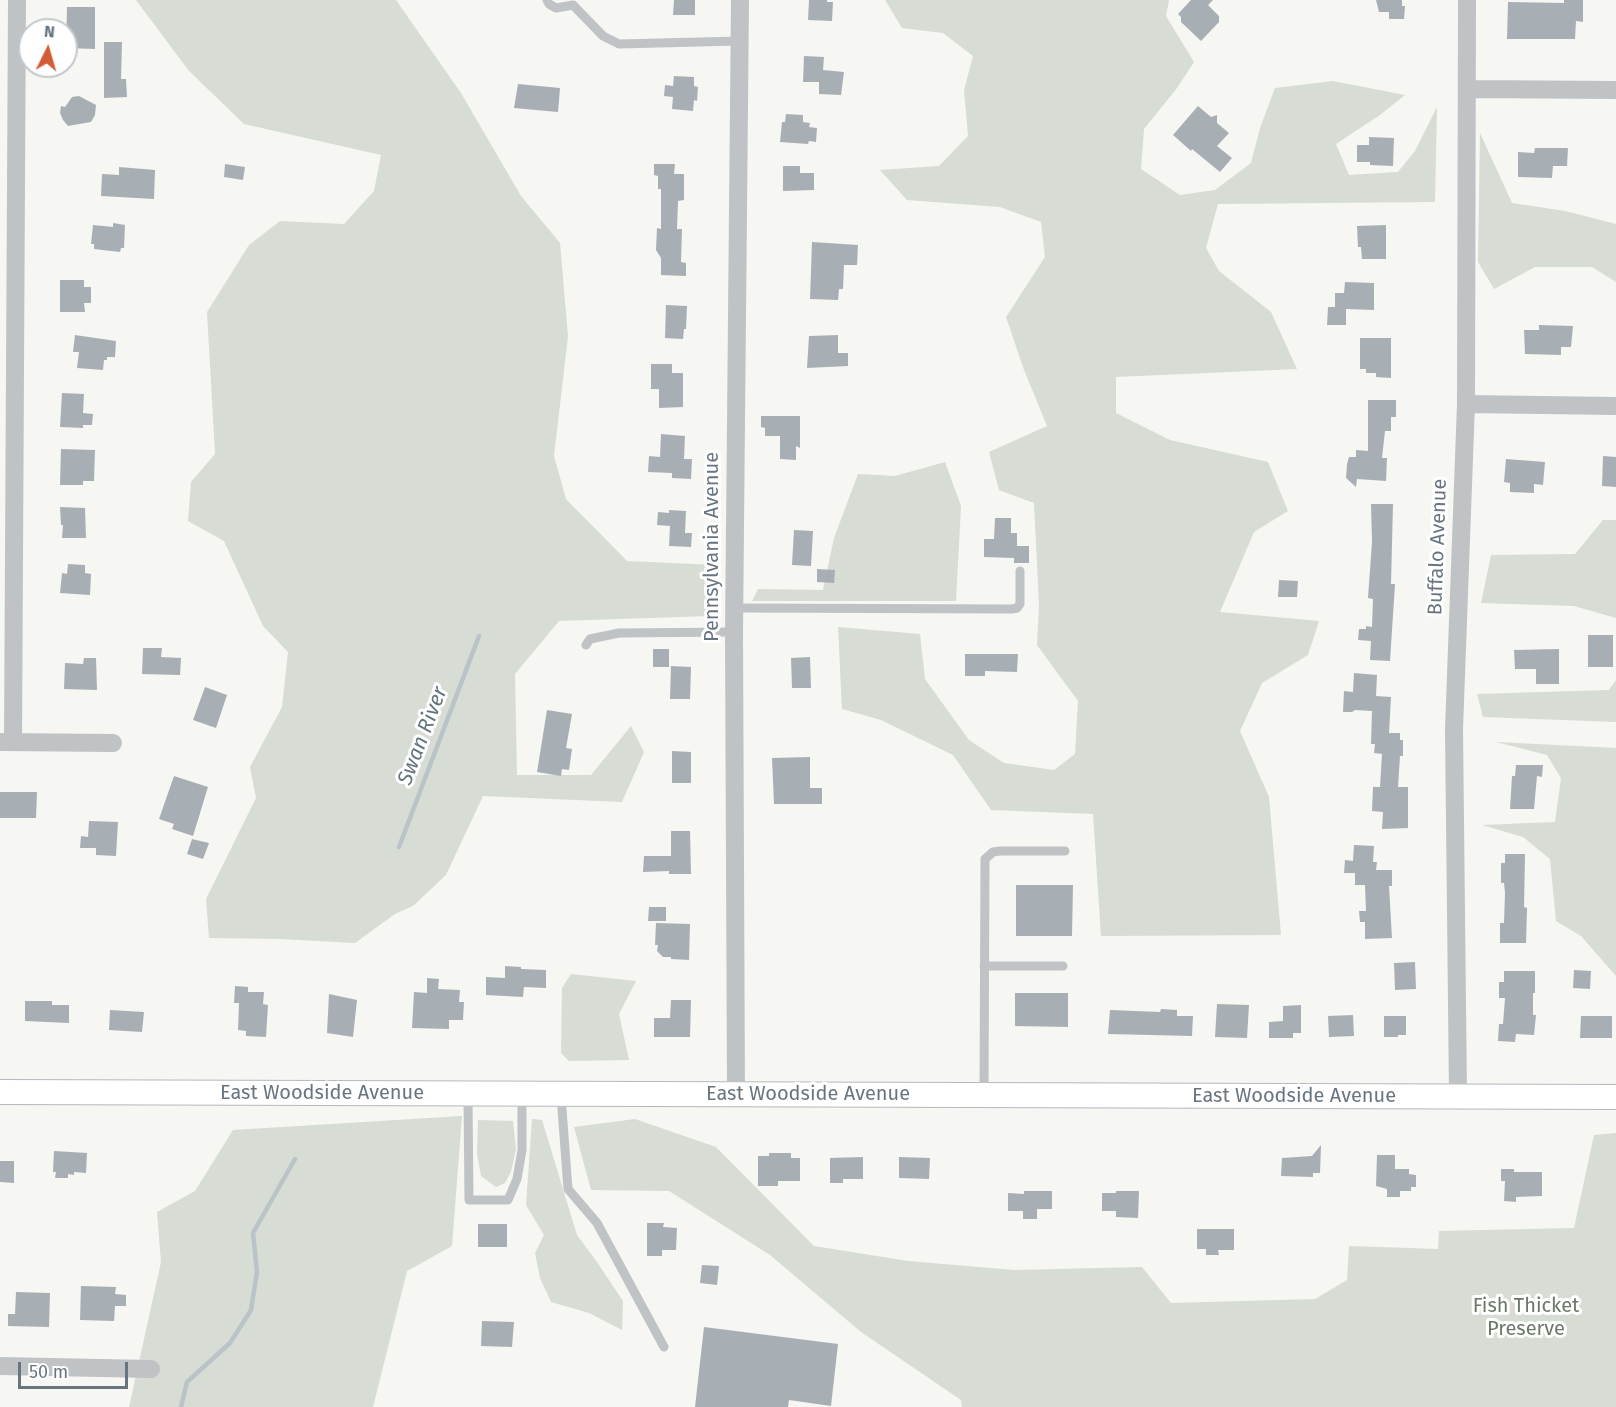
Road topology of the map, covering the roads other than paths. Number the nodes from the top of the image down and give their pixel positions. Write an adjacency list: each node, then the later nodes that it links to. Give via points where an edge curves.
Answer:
1 (17, 0): 15 (street)
2 (547, 0): 5 (lane, via 556,8)
3 (740, 0): 6 (street, Pennsylvania Avenue)
4 (1467, 0): 7 (street, Buffalo Avenue)
5 (574, 3): 6 (lane, via 603,36 620,44)
6 (739, 40): 12 (street, Pennsylvania Avenue)
7 (1468, 89): 8 (street); 9 (street, Buffalo Avenue)
8 (1616, 90)
9 (1466, 404): 10 (street); 26 (street, Buffalo Avenue, via 1454,729)
10 (1616, 406)
11 (1020, 571): 12 (lane, via 1020,604 1012,609)
12 (734, 608): 13 (street, Pennsylvania Avenue)
13 (734, 632): 14 (lane, via 619,633 590,639); 24 (street, Pennsylvania Avenue)
14 (586, 645)
15 (6, 742): 16 (street)
16 (113, 743)
17 (1065, 851): 18 (lane, via 1000,851 985,859)
18 (984, 966): 19 (lane); 25 (lane)
19 (1063, 966)
20 (0, 1092): 21 (main road, East Woodside Avenue)
21 (468, 1093): 22 (main road, East Woodside Avenue); 22 (lane, via 469,1200 508,1200 517,1179 522,1150)
22 (522, 1093): 23 (main road, East Woodside Avenue)
23 (561, 1094): 24 (main road, East Woodside Avenue); 28 (lane, via 568,1189 597,1223)
24 (736, 1094): 25 (main road, East Woodside Avenue)
25 (984, 1095): 26 (main road, East Woodside Avenue)
26 (1458, 1096): 27 (main road, East Woodside Avenue)
27 (1616, 1096)
28 (664, 1347)
29 (0, 1366): 30 (street)
30 (151, 1369)

